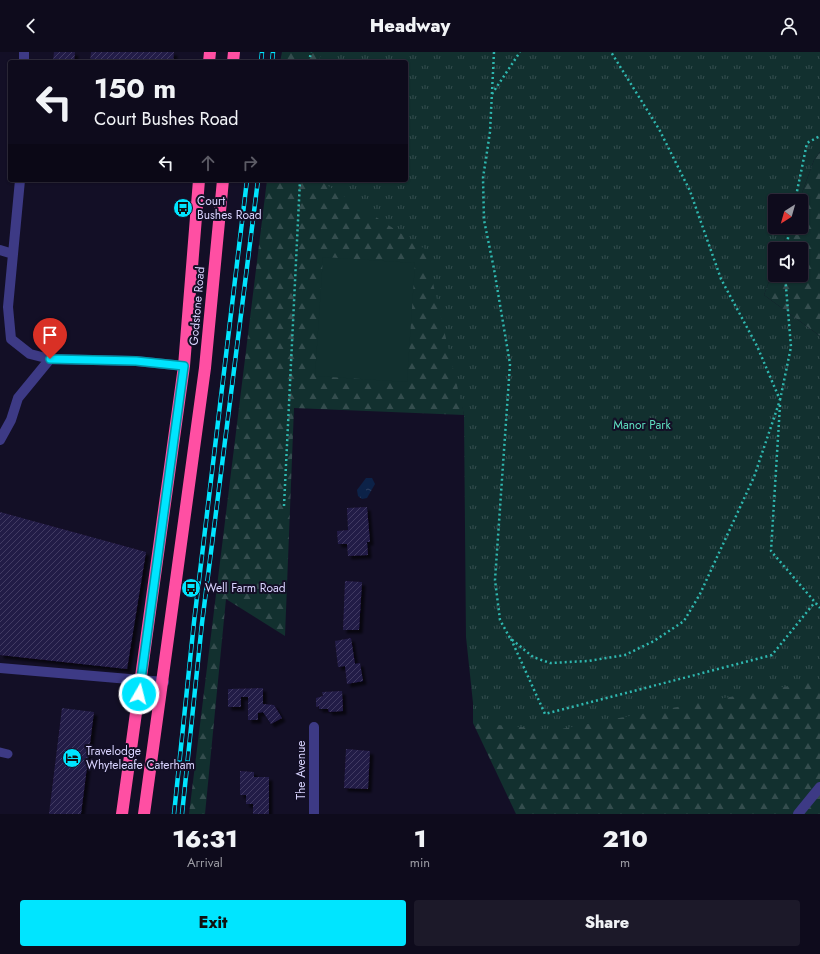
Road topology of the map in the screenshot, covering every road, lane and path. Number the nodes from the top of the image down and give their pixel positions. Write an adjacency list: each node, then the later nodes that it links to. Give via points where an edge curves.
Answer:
1 (494, 52): 4 (path)
2 (520, 52): 4 (path)
3 (611, 52): 16 (path, via 659,128 690,191 721,279 757,346)
4 (492, 95): 21 (path, via 490,132 483,178 484,220 510,364 495,580 500,620)
5 (820, 136): 10 (path, via 806,143)
6 (20, 182): 12 (street)
7 (199, 182): 15 (highway, Godstone Road)
8 (222, 182): 24 (highway, Godstone Road, via 205,368)
9 (300, 182): 18 (path)
10 (796, 194)
11 (0, 250): 12 (street)
12 (13, 254): 14 (street, via 8,307 11,339 30,354)
13 (786, 282): 16 (path, via 791,347)
14 (50, 359): 15 (street, via 136,361); 17 (street, via 18,398 11,420)
15 (184, 366): 23 (highway, Godstone Road)
16 (780, 400): 19 (path, via 771,550); 21 (path, via 754,477 700,594 684,621 654,641 625,655 588,662 550,663 533,657)
17 (0, 440)
18 (284, 506)
19 (815, 602): 20 (path); 21 (path, via 772,655 545,714)
20 (820, 608)
21 (510, 638)
22 (0, 668): 23 (street, via 125,680)
23 (141, 679): 24 (street); 27 (highway, Godstone Road)
24 (164, 682): 28 (highway, Godstone Road)
25 (314, 727): 29 (street, The Avenue)
26 (820, 787): 30 (street)
27 (122, 814)
28 (144, 814)
29 (314, 814)
30 (798, 814)

